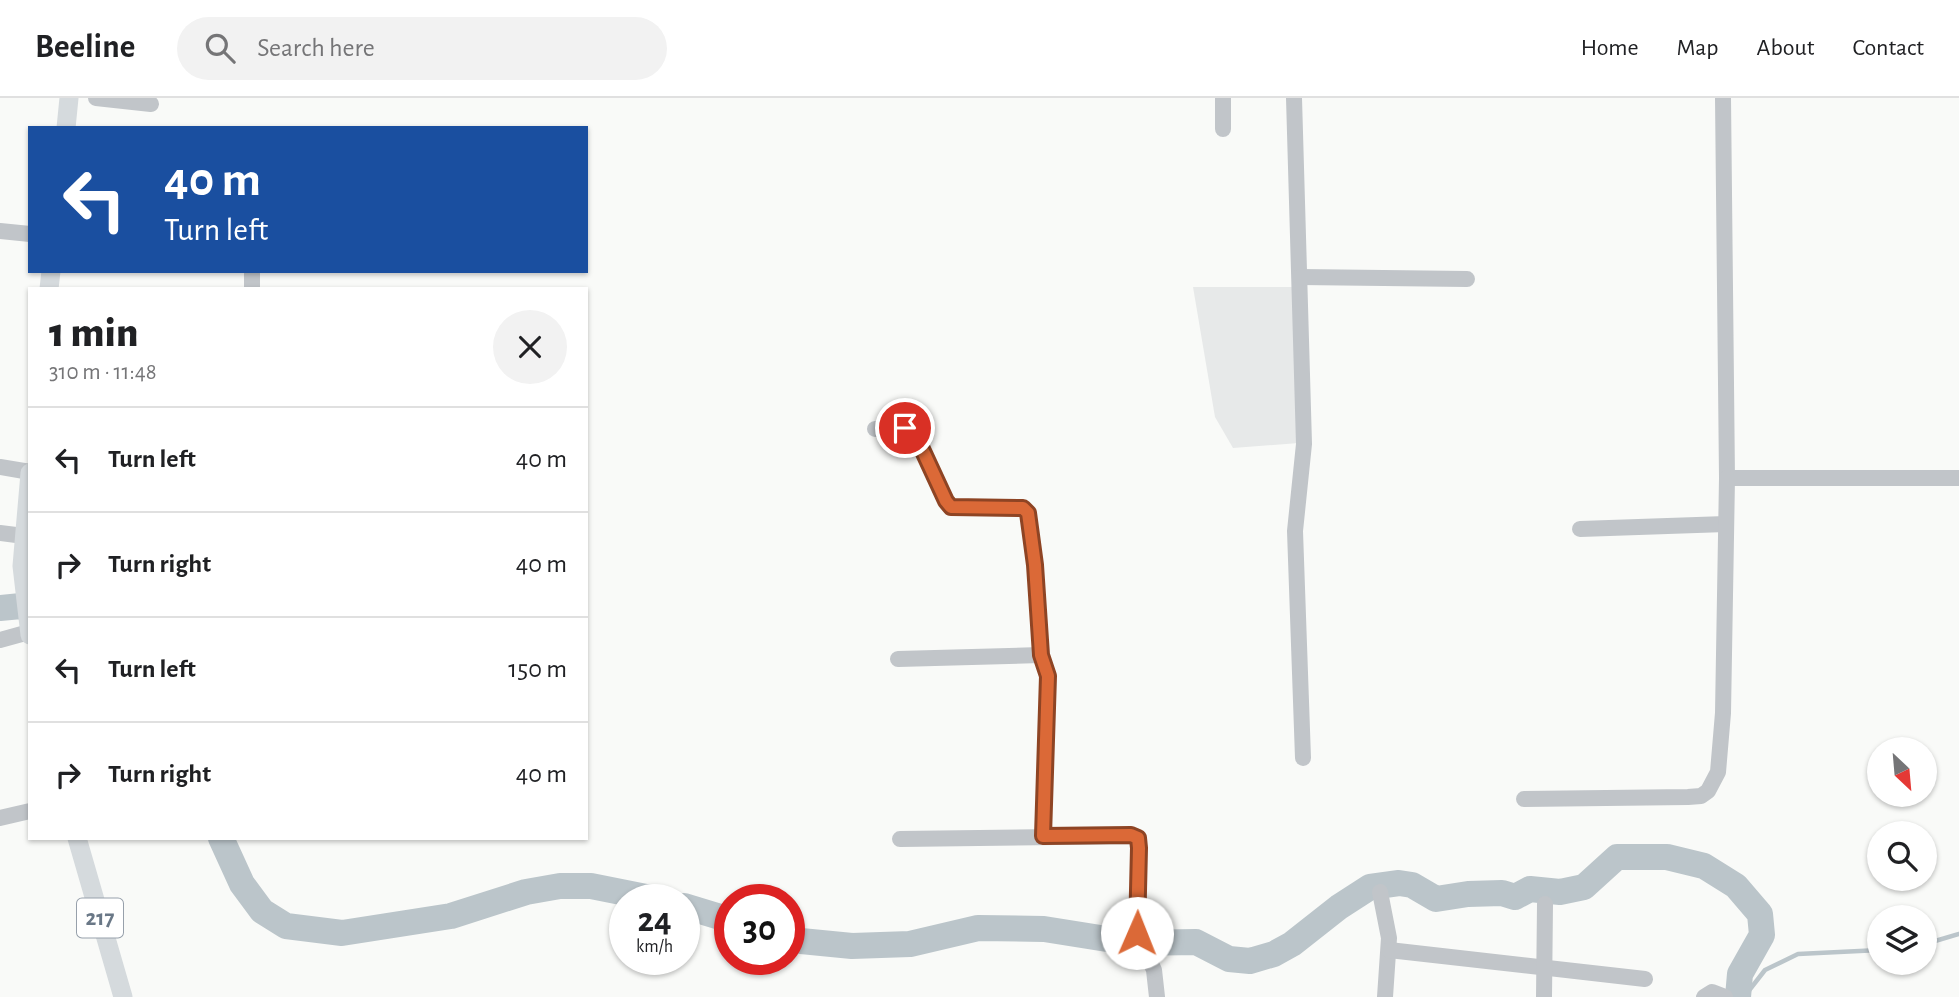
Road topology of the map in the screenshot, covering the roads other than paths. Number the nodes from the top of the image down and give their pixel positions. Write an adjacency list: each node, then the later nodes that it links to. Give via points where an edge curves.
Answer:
1 (69, 98): 7 (main road)
2 (96, 98): 6 (street)
3 (1223, 98): 8 (street)
4 (1294, 98): 11 (street)
5 (1723, 98): 16 (street)
6 (150, 104)
7 (66, 126)
8 (1223, 129)
9 (0, 231): 10 (street)
10 (28, 233)
11 (1300, 277): 12 (street); 28 (street, via 1304,444 1294,531)
12 (1467, 279)
13 (875, 429): 26 (street, via 905,428 916,436 951,507 1023,508 1028,513)
14 (0, 467): 15 (street)
15 (28, 472)
16 (1727, 478): 17 (street); 19 (street)
17 (1959, 478)
18 (28, 503): 22 (main road)
19 (1726, 524): 20 (street); 29 (street, via 1723,713 1714,784 1701,796)
20 (1580, 529)
21 (0, 533): 22 (street)
22 (24, 536): 23 (main road)
23 (28, 622)
24 (28, 630): 25 (street)
25 (0, 640)
26 (1041, 655): 27 (street); 32 (street, via 1048,676)
27 (898, 659)
28 (1303, 758)
29 (1524, 799)
30 (28, 811): 31 (street)
31 (0, 818)
32 (1043, 836): 33 (street); 41 (street, via 1138,838 1137,933 1154,970)
33 (901, 839)
34 (79, 840): 40 (main road, 217)
35 (1380, 892): 37 (street)
36 (1545, 905): 38 (street)
37 (1389, 950): 38 (street); 42 (street)
38 (1543, 965): 39 (street); 43 (street)
39 (1645, 979)
40 (123, 997)
41 (1157, 997)
42 (1385, 997)
43 (1544, 997)
44 (1704, 997): 45 (street, via 1712,992)
45 (1724, 997)

